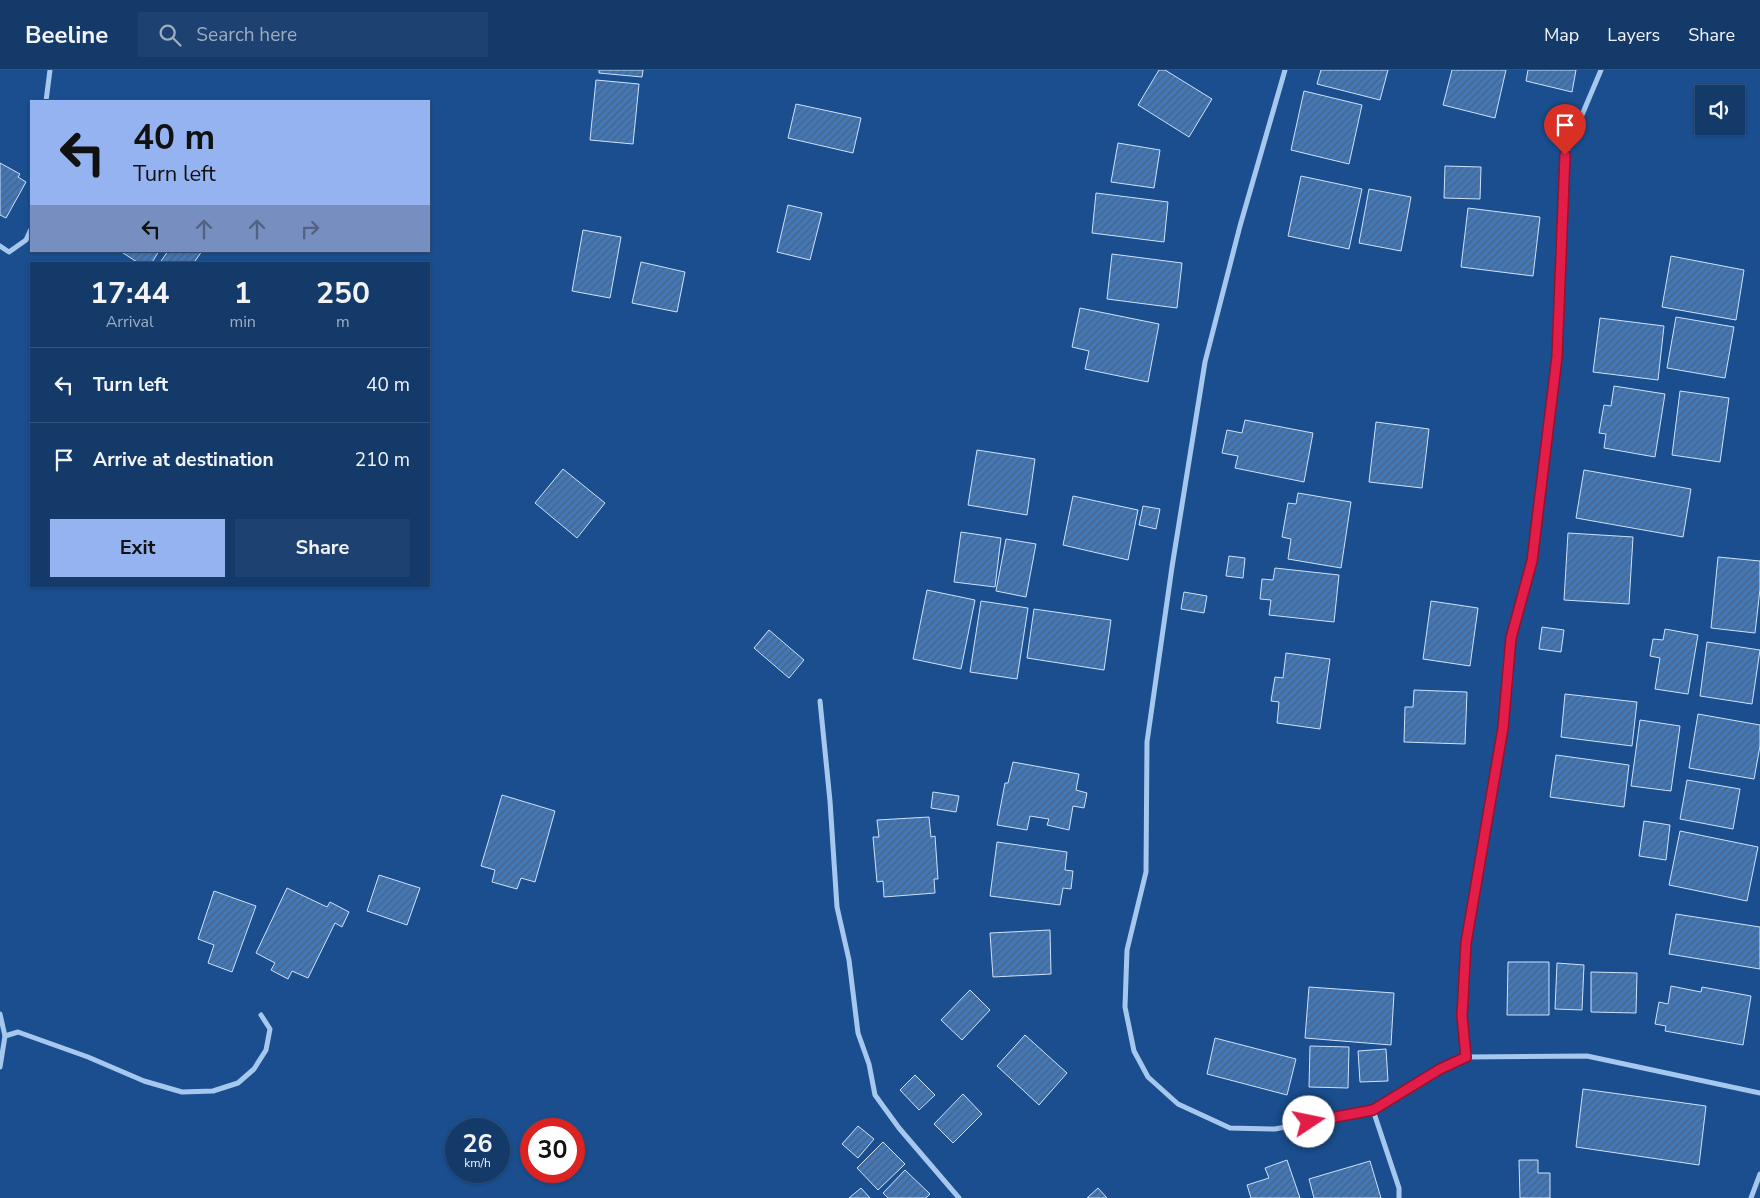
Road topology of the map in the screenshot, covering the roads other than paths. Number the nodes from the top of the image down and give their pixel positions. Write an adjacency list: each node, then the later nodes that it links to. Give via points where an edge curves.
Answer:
1 (50, 70): 4 (street)
2 (1286, 70): 14 (street, via 1240,226 1205,362 1147,742 1146,872 1128,950 1125,1007 1134,1051 1148,1077 1178,1104 1230,1128 1275,1129)
3 (1601, 70): 11 (street, via 1565,155 1557,357 1532,561 1511,638 1503,728 1466,943 1462,1016)
4 (46, 100)
5 (30, 231): 6 (street, via 26,240 9,252)
6 (0, 246)
7 (820, 701): 16 (street, via 838,907 849,960 858,1033 875,1095)
8 (0, 1014): 10 (street)
9 (261, 1015): 10 (street, via 270,1029 266,1050 254,1069 238,1083 213,1091 182,1092 144,1081 18,1032)
10 (5, 1036): 12 (street)
11 (1466, 1057): 13 (street, via 1587,1056); 14 (street)
12 (0, 1067)
13 (1760, 1093)
14 (1373, 1110): 17 (street, via 1399,1188)
15 (1760, 1174): 18 (street)
16 (959, 1198)
17 (1399, 1198)
18 (1751, 1198)

